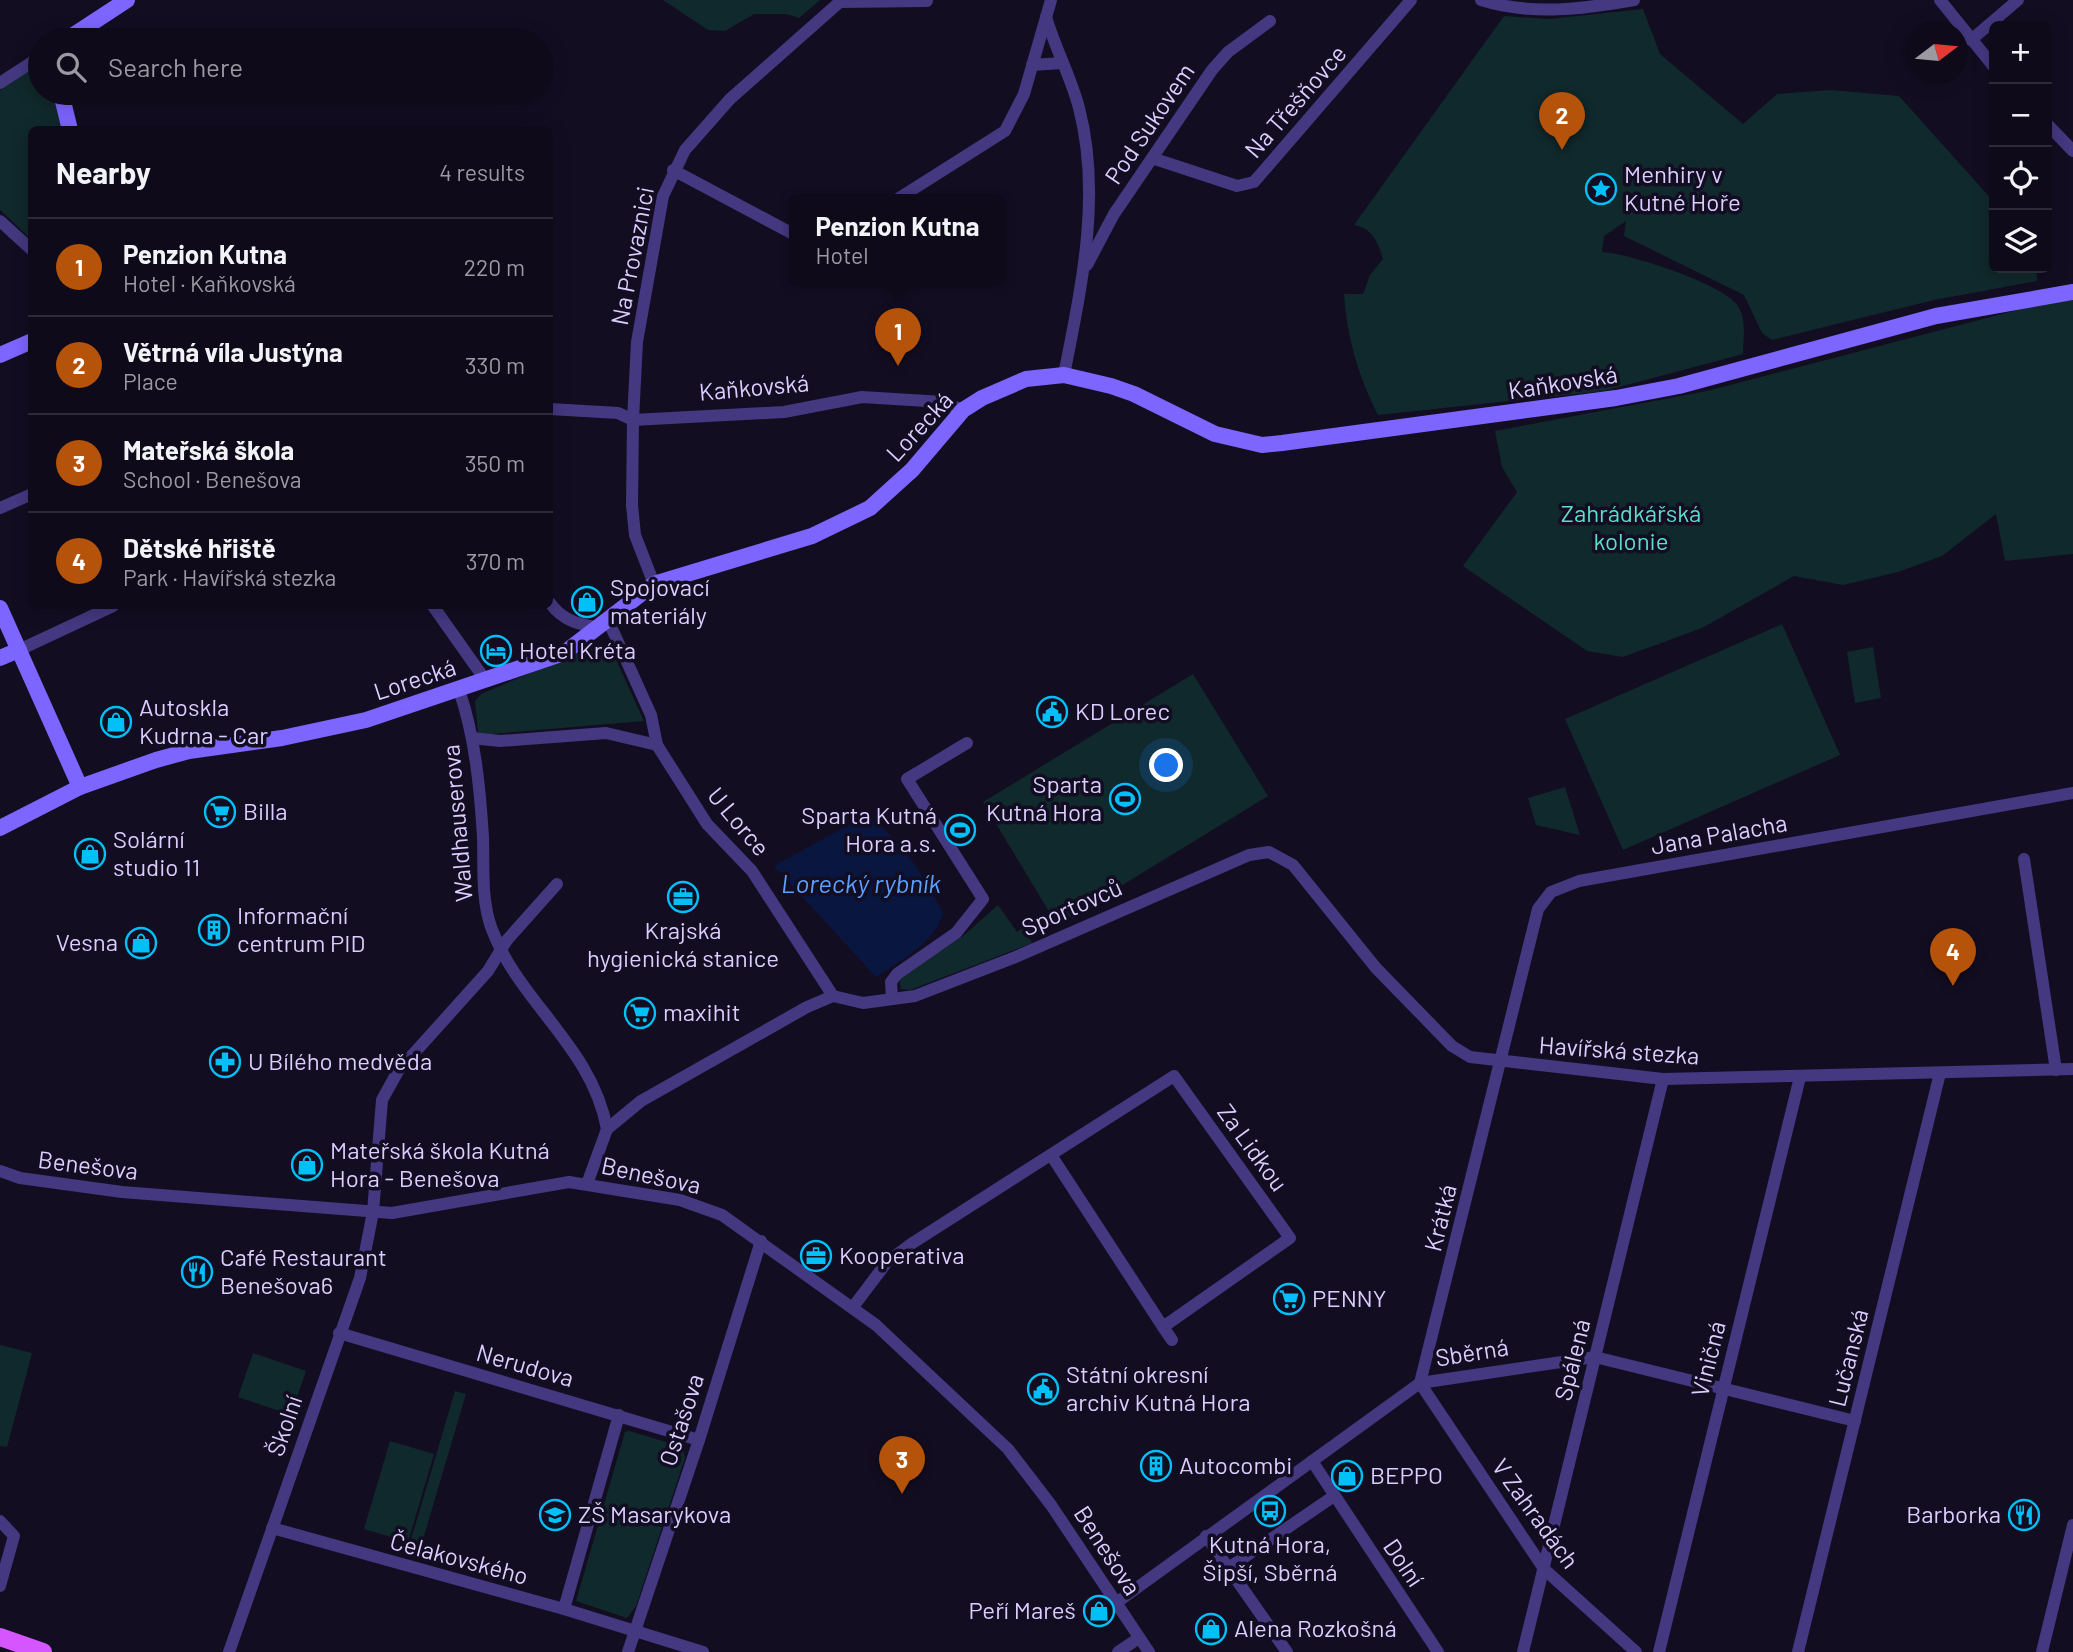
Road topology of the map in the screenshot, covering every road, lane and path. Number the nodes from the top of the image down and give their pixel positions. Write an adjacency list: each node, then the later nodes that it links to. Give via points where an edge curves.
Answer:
1 (127, 0): 13 (street)
2 (1051, 0): 11 (street)
3 (1411, 0): 26 (street, Na Třešňovce, via 1254,182 1237,186)
4 (1481, 0): 10 (street, via 1525,10)
5 (1634, 0): 10 (street)
6 (1940, 0): 14 (street)
7 (2018, 0): 14 (street)
8 (841, 1): 9 (street, Na Provaznici); 27 (street, Na Provaznici, via 730,99)
9 (927, 1)
10 (1577, 4)
11 (1046, 17): 16 (street, Pod Sukovem); 18 (street)
12 (1270, 21): 26 (street, Pod Sukovem, via 1212,70)
13 (84, 28)
14 (1971, 40): 15 (street)
15 (1989, 61)
16 (1062, 63): 18 (street); 32 (street, Pod Sukovem, via 1086,139)
17 (28, 65): 19 (street)
18 (1032, 65): 28 (street, via 1018,111 1005,131)
19 (0, 83)
20 (64, 105): 21 (street)
21 (69, 126)
22 (2052, 129): 24 (street)
23 (2073, 131): 24 (street)
24 (2062, 140): 25 (street)
25 (2073, 151)
26 (1152, 158): 32 (street, Pod Sukovem)
27 (673, 170): 30 (street); 39 (street, Na Provaznici, via 663,196 637,342)
28 (905, 194)
29 (0, 221): 31 (street)
30 (789, 232)
31 (28, 246)
32 (1085, 268): 36 (street, Pod Sukovem)
33 (2073, 292): 36 (street, Kaňkovská, via 1936,316 1679,386 1616,398 1272,444 1225,437 1134,394)
34 (28, 343): 35 (street)
35 (0, 355)
36 (1064, 375): 38 (street, Lorecká, via 1026,379)
37 (553, 409): 39 (street, Kaňkovská, via 618,413)
38 (963, 410): 39 (street, Kaňkovská, via 943,402 862,397 784,412); 42 (street, Lorecká, via 912,470 870,509 812,536)
39 (633, 420): 42 (street, Na Provaznici, via 635,535)
40 (28, 496): 41 (street)
41 (0, 508)
42 (654, 584): 47 (street, Lorecká)
43 (553, 607): 47 (street, via 575,624)
44 (0, 608): 48 (street)
45 (107, 609): 48 (street)
46 (435, 609): 50 (street)
47 (604, 624): 50 (street, Lorecká, via 564,653); 54 (street, U Lorce, via 651,715)
48 (19, 650): 49 (street); 55 (street)
49 (0, 658)
50 (486, 681): 51 (street, Lorecká)
51 (459, 690): 52 (street, Waldhauserova); 55 (street, Lorecká, via 366,720 189,751)
52 (472, 738): 54 (street, via 500,741 606,733); 61 (street, Waldhauserova, via 486,912)
53 (967, 743): 63 (street, via 907,779 983,899 956,933 897,974 891,982)
54 (657, 745): 62 (street, U Lorce, via 706,824 752,871)
55 (80, 787): 57 (street, Lorecká)
56 (2073, 793): 64 (street, Jana Palacha, via 1562,886 1538,909)
57 (0, 828)
58 (1269, 852): 63 (street, Sportovců, via 1223,865 974,973 915,996); 64 (street, Havířská stezka, via 1293,865 1376,968 1452,1046 1470,1057)
59 (2024, 859): 66 (street)
60 (557, 884): 61 (street, via 512,934)
61 (503, 951): 70 (street, Waldhauserova, via 590,1075); 74 (street, via 398,1071 382,1100)
62 (833, 996): 63 (street, Sportovců, via 863,1003); 70 (street, via 641,1101)
63 (892, 999)
64 (1500, 1062): 69 (street, Havířská stezka); 81 (street, Krátká)
65 (2073, 1069): 66 (street, Havířská stezka)
66 (2056, 1070): 67 (street, Havířská stezka)
67 (1940, 1073): 68 (street, Havířská stezka); 84 (street, Lučanská)
68 (1800, 1077): 69 (street, Havířská stezka); 82 (street, Viničná)
69 (1663, 1079): 80 (street, Spálená)
70 (607, 1129): 73 (street)
71 (1051, 1155): 76 (street, Za Lidkou, via 887,1262); 77 (street); 77 (street, Za Lidkou, via 1174,1076 1290,1238)
72 (0, 1171): 74 (street, Benešova, via 20,1178 122,1192)
73 (587, 1184): 74 (street, Benešova, via 552,1184 392,1213); 75 (street, Benešova, via 680,1200 722,1215)
74 (373, 1212): 78 (street, Školní, via 360,1278)
75 (761, 1241): 76 (street, Benešova); 85 (street, Ostašova)
76 (853, 1307): 95 (street, Benešova, via 907,1351 1017,1459)
77 (1163, 1327): 79 (street)
78 (339, 1333): 83 (street, Nerudova); 90 (street, Školní)
79 (1172, 1340)
80 (1595, 1357): 81 (street, Sběrná); 82 (street, Sběrná); 93 (street, Spálená)
81 (1420, 1383): 86 (street, Sběrná); 93 (street, V Zahradách)
82 (1723, 1389): 84 (street, Sběrná); 110 (street, Viničná)
83 (619, 1415): 85 (street, Nerudova); 96 (street)
84 (1855, 1422): 111 (street, Lučanská)
85 (699, 1440): 97 (street, Ostašova)
86 (1312, 1461): 87 (street, Dolní); 91 (street, Sběrná)
87 (1334, 1496): 92 (street); 107 (street, Dolní)
88 (0, 1521): 94 (street, via 14,1536)
89 (2073, 1525): 112 (street)
90 (272, 1528): 96 (street, Čelakovského); 101 (street, Školní)
91 (1206, 1536): 92 (street); 95 (street, Sběrná)
92 (1230, 1567): 106 (street)
93 (1544, 1569): 108 (street, Spálená); 109 (street, V Zahradách)
94 (0, 1586)
95 (1116, 1603): 99 (street, Benešova)
96 (564, 1609): 97 (street, Čelakovského)
97 (634, 1632): 102 (street, Ostašova); 103 (street, Čelakovského)
98 (0, 1637): 100 (main road)
99 (1139, 1638): 104 (street); 105 (street, Benešova)
100 (43, 1652)
101 (229, 1652)
102 (628, 1652)
103 (703, 1652)
104 (1118, 1652)
105 (1149, 1652)
106 (1287, 1652)
107 (1438, 1652)
108 (1522, 1652)
109 (1636, 1652)
110 (1659, 1652)
111 (1798, 1652)
112 (2042, 1652)

